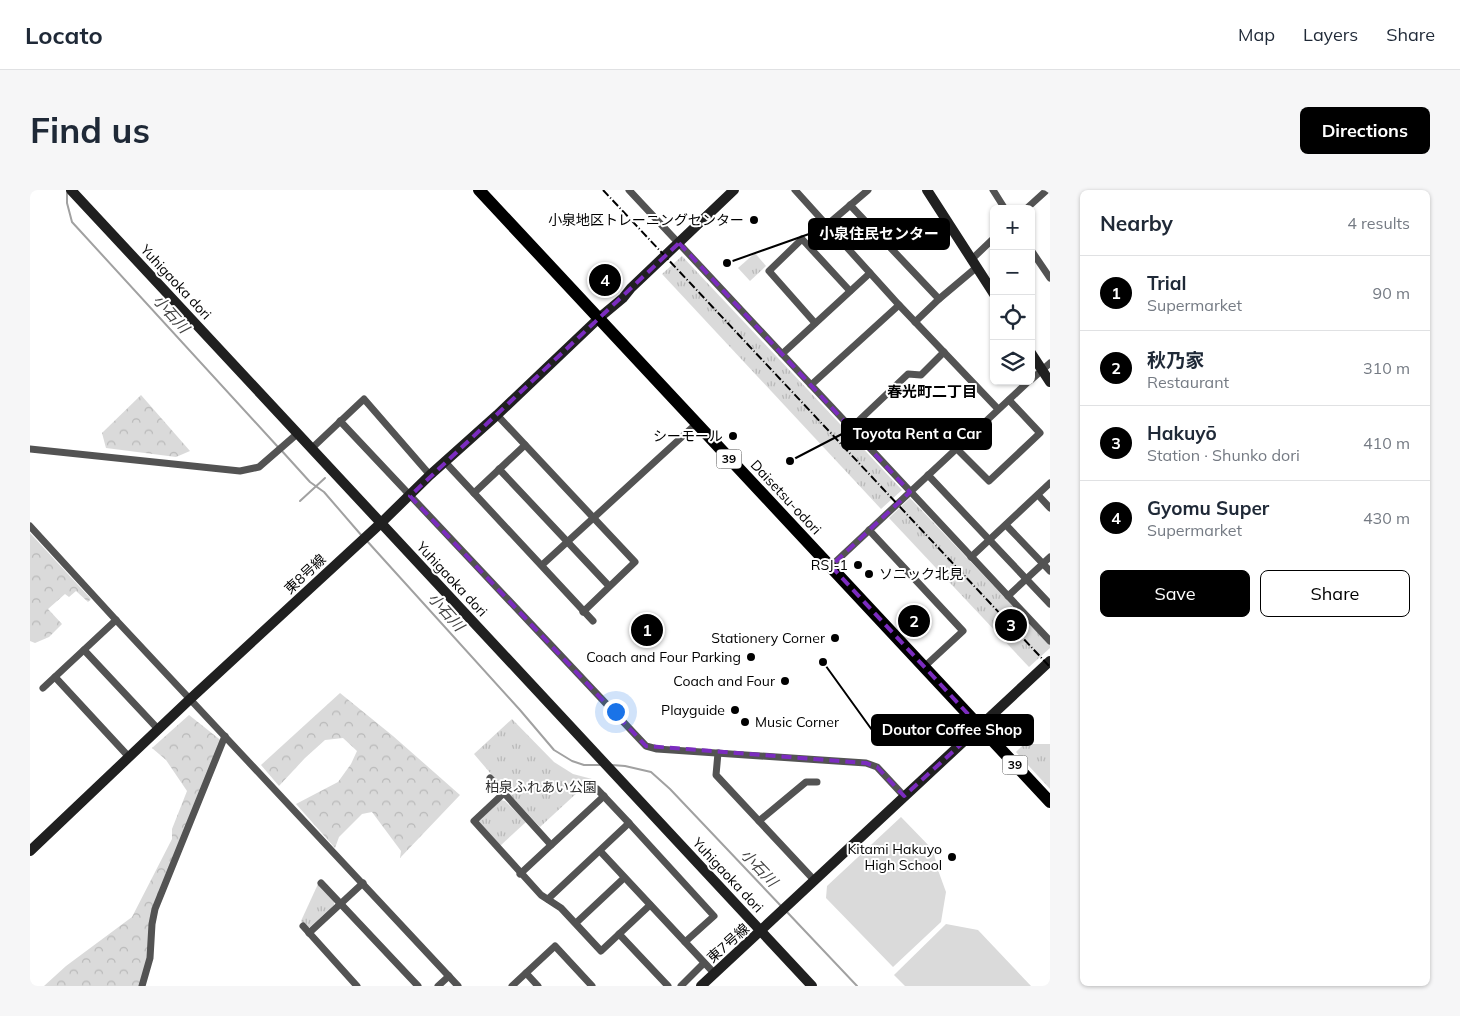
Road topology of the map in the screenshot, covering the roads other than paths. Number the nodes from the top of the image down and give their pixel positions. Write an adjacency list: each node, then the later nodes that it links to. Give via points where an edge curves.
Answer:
1 (71, 190): 41 (street, Yuhigaoka dori)
2 (480, 190): 24 (highway, Daisetsu-odori / 39)
3 (629, 190): 14 (street)
4 (734, 190): 14 (street, 東8号線)
5 (795, 190): 13 (street)
6 (868, 190): 10 (street)
7 (926, 190): 17 (street)
8 (993, 190): 11 (street)
9 (1049, 190): 12 (street)
10 (850, 205): 13 (street); 22 (street)
11 (1002, 205)
12 (1031, 205)
13 (826, 225): 18 (street)
14 (679, 242): 24 (street, 東8号線); 28 (street)
15 (990, 243): 17 (street)
16 (1035, 256): 19 (street)
17 (974, 263): 20 (street); 22 (street)
18 (870, 273): 21 (street); 23 (street)
19 (1050, 278)
20 (990, 288)
21 (850, 291): 26 (street); 26 (street, via 802,239 769,271)
22 (939, 299): 25 (street)
23 (899, 305): 25 (street); 33 (street)
24 (599, 318): 37 (street, 東8号線); 39 (highway, Daisetsu-odori / 39)
25 (915, 322): 27 (street)
26 (815, 323): 28 (street)
27 (944, 352): 36 (street); 40 (street, via 921,375 908,374)
28 (782, 354): 33 (street)
29 (1035, 356): 30 (street)
30 (1046, 366): 31 (street); 32 (street)
31 (1035, 376)
32 (1050, 382)
33 (811, 385): 40 (street)
34 (1025, 385): 35 (street)
35 (1009, 400): 36 (street); 45 (street, via 1040,433 989,481)
36 (998, 410): 45 (street)
37 (498, 415): 42 (street); 46 (street, 東8号線)
38 (340, 421): 44 (street); 48 (street, via 364,398); 54 (street)
39 (696, 424): 56 (street); 67 (highway, Daisetsu-odori / 39)
40 (851, 428): 51 (street)
41 (297, 434): 43 (street, via 259,467 240,471); 44 (street, Yuhigaoka dori)
42 (526, 445): 47 (street); 56 (street)
43 (30, 449)
44 (311, 449): 57 (street, Yuhigaoka dori)
45 (957, 449): 49 (street)
46 (445, 462): 48 (street, 東8号線); 52 (street)
47 (500, 469): 52 (street); 62 (street)
48 (430, 475): 54 (street, 東8号線)
49 (928, 475): 51 (street); 61 (street)
50 (1050, 483): 53 (street)
51 (910, 492): 60 (street); 63 (street)
52 (474, 493): 66 (street)
53 (1038, 495): 55 (street); 58 (street)
54 (410, 496): 57 (street, 東8号線); 86 (street, via 646,746)
55 (1050, 508)
56 (593, 518): 62 (street); 70 (street, via 635,562)
57 (381, 523): 82 (street, 東8号線); 110 (street, Yuhigaoka dori)
58 (1006, 525): 61 (street); 65 (street)
59 (30, 526): 74 (street)
60 (869, 530): 67 (street); 79 (street, via 963,631)
61 (990, 540): 63 (street); 69 (street)
62 (567, 542): 66 (street); 70 (street)
63 (971, 557): 71 (street)
64 (1050, 557): 65 (street)
65 (1043, 564): 68 (street); 69 (street)
66 (542, 565): 73 (street)
67 (831, 566): 79 (highway, Daisetsu-odori / 39)
68 (1050, 571)
69 (1026, 579): 71 (street); 72 (street)
70 (609, 586): 73 (street)
71 (1008, 596): 76 (street)
72 (1050, 604)
73 (583, 612): 75 (street)
74 (116, 620): 77 (street); 82 (street)
75 (593, 621)
76 (1050, 641)
77 (84, 650): 80 (street); 84 (street)
78 (1050, 661): 83 (street, 東7号線)
79 (924, 667): 83 (highway, Daisetsu-odori / 39)
80 (55, 677): 81 (street); 87 (street)
81 (43, 688)
82 (190, 699): 84 (street, 東8号線); 85 (street)
83 (980, 727): 93 (street, 東7号線); 94 (highway, Daisetsu-odori / 39)
84 (158, 729): 87 (street, 東8号線)
85 (225, 736): 104 (street); 119 (street, via 155,909 150,958)
86 (718, 753): 93 (street, via 866,763 877,767); 95 (street, via 716,775)
87 (129, 757): 98 (street, 東8号線)
88 (490, 778): 91 (street)
89 (817, 782): 95 (street, via 806,782)
90 (597, 789): 92 (street)
91 (504, 793): 97 (street); 100 (street, via 474,822)
92 (604, 796): 96 (street); 97 (street)
93 (904, 796): 102 (street, 東7号線)
94 (1050, 802)
95 (759, 821): 102 (street)
96 (629, 822): 99 (street); 113 (street, via 714,916)
97 (551, 845): 100 (street)
98 (30, 851)
99 (600, 851): 101 (street); 105 (street)
100 (520, 874): 105 (street)
101 (624, 878): 107 (street); 108 (street)
102 (814, 880): 110 (street, 東7号線)
103 (321, 883): 106 (street)
104 (363, 883): 106 (street); 117 (street)
105 (548, 899): 108 (street)
106 (341, 904): 111 (street); 121 (street)
107 (650, 905): 112 (street); 113 (street)
108 (576, 924): 112 (street, via 601,951)
109 (303, 926): 111 (street)
110 (762, 931): 116 (street, 東7号線); 129 (street, Yuhigaoka dori)
111 (309, 933): 120 (street)
112 (619, 934): 127 (street)
113 (685, 942): 114 (street)
114 (704, 963): 116 (street); 128 (street)
115 (526, 973): 124 (street); 125 (street); 126 (street, via 555,946)
116 (714, 974): 118 (street, 東7号線)
117 (449, 976): 122 (street); 123 (street)
118 (703, 985)
119 (142, 986)
120 (357, 986)
121 (418, 986)
122 (438, 986)
123 (458, 986)
124 (512, 986)
125 (538, 986)
126 (592, 986)
127 (668, 986)
128 (681, 986)
129 (812, 986)

